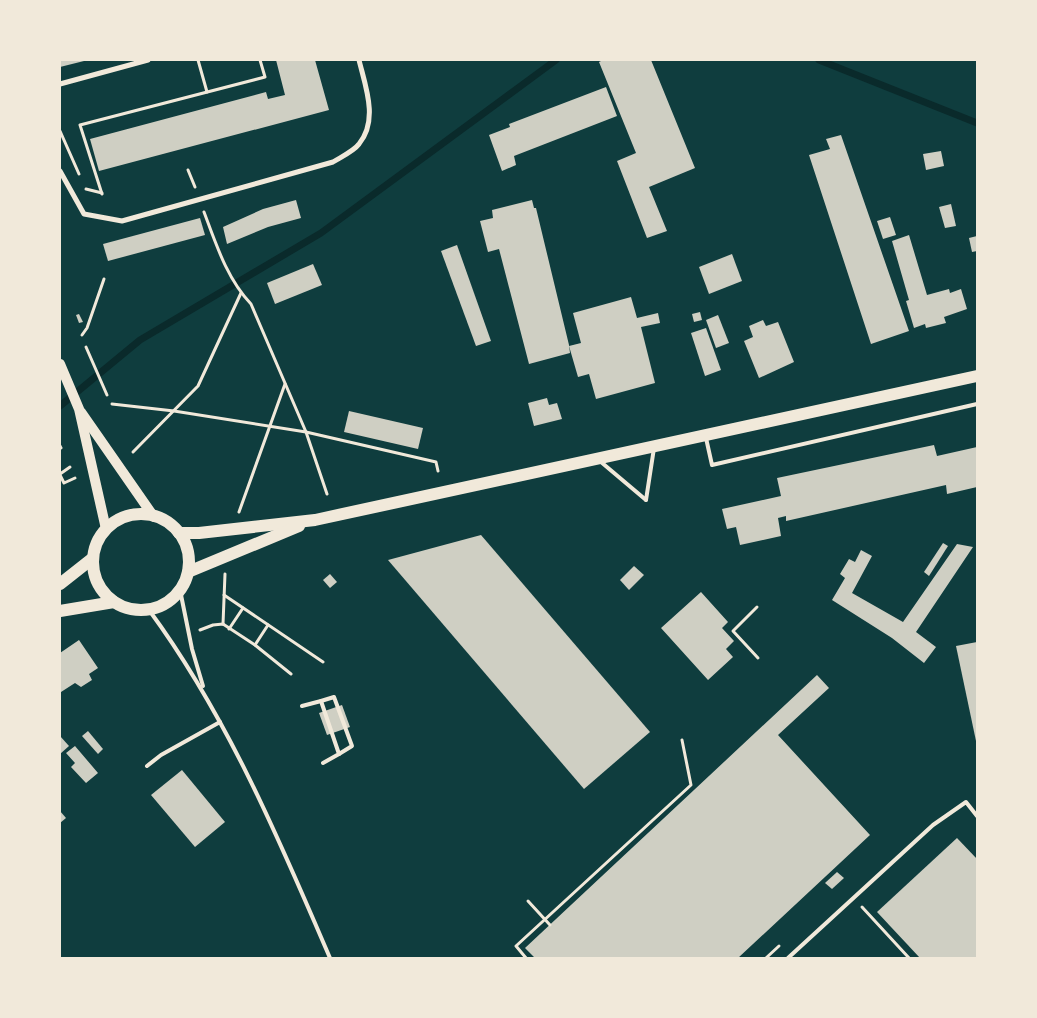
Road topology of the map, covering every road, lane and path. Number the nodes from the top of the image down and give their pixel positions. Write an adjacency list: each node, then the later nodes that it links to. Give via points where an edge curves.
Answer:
1 (148, 60): 5 (street)
2 (198, 60): 6 (path)
3 (260, 60): 6 (path, via 265,77)
4 (358, 60): 10 (street, via 370,118 360,144 334,162)
5 (60, 84)
6 (207, 92): 7 (path, via 80,125 102,194 86,189)
7 (60, 132)
8 (188, 170): 10 (path)
9 (60, 171): 10 (street, via 84,214 122,221)
10 (199, 199): 12 (path, via 220,253)
11 (104, 279): 13 (path)
12 (241, 293): 17 (path, via 251,304); 22 (path, via 198,386)
13 (82, 335)
14 (86, 347): 18 (path)
15 (60, 364): 21 (main road)
16 (977, 376): 25 (main road)
17 (285, 383): 23 (path); 24 (path)
18 (107, 395)
19 (112, 404): 22 (path)
20 (977, 404): 25 (lane, via 712,465)
21 (79, 410): 34 (main road); 37 (main road)
22 (174, 411): 23 (path); 27 (path)
23 (268, 426): 24 (path); 35 (path)
24 (306, 432): 30 (path, via 436,462); 33 (path)
25 (705, 436): 26 (main road)
26 (655, 447): 28 (main road); 28 (lane, via 646,500)
27 (133, 452)
28 (598, 459): 36 (main road)
29 (70, 467): 31 (path)
30 (438, 471)
31 (60, 475): 32 (path, via 64,482)
32 (75, 478)
33 (327, 494)
34 (154, 517): 37 (main road, via 129,516); 38 (main road)
35 (237, 517)
36 (315, 520): 38 (main road); 41 (main road)
37 (106, 529): 39 (main road, via 97,542)
38 (179, 533): 41 (main road, via 187,551)
39 (93, 558): 42 (main road); 45 (main road, via 100,587)
40 (226, 568): 44 (path)
41 (188, 572): 43 (main road)
42 (60, 584)
43 (180, 590): 48 (main road, via 166,603); 58 (lane)
44 (224, 595): 47 (path); 50 (path)
45 (114, 602): 48 (main road, via 133,610); 49 (main road)
46 (757, 607): 55 (path, via 733,631)
47 (243, 608): 51 (path); 52 (path)
48 (149, 610): 58 (lane)
49 (60, 611)
50 (224, 624): 52 (path); 53 (path, via 213,624)
51 (268, 625): 54 (path); 56 (path)
52 (229, 629): 54 (path)
53 (199, 630)
54 (255, 645): 57 (path)
55 (758, 658)
56 (323, 662)
57 (291, 674)
58 (205, 693): 61 (lane)
59 (321, 701): 60 (lane); 63 (lane); 63 (lane, via 334,697 352,746)
60 (302, 706)
61 (220, 722): 65 (lane, via 160,755); 70 (lane, via 249,776)
62 (682, 740): 68 (path, via 691,785)
63 (339, 754): 64 (lane)
64 (323, 763)
65 (147, 766)
66 (977, 816): 72 (lane, via 966,802 933,825)
67 (528, 901): 68 (path)
68 (544, 919): 69 (path); 71 (path, via 516,946)
69 (550, 925)
70 (330, 958)
71 (526, 958)
72 (788, 958)

